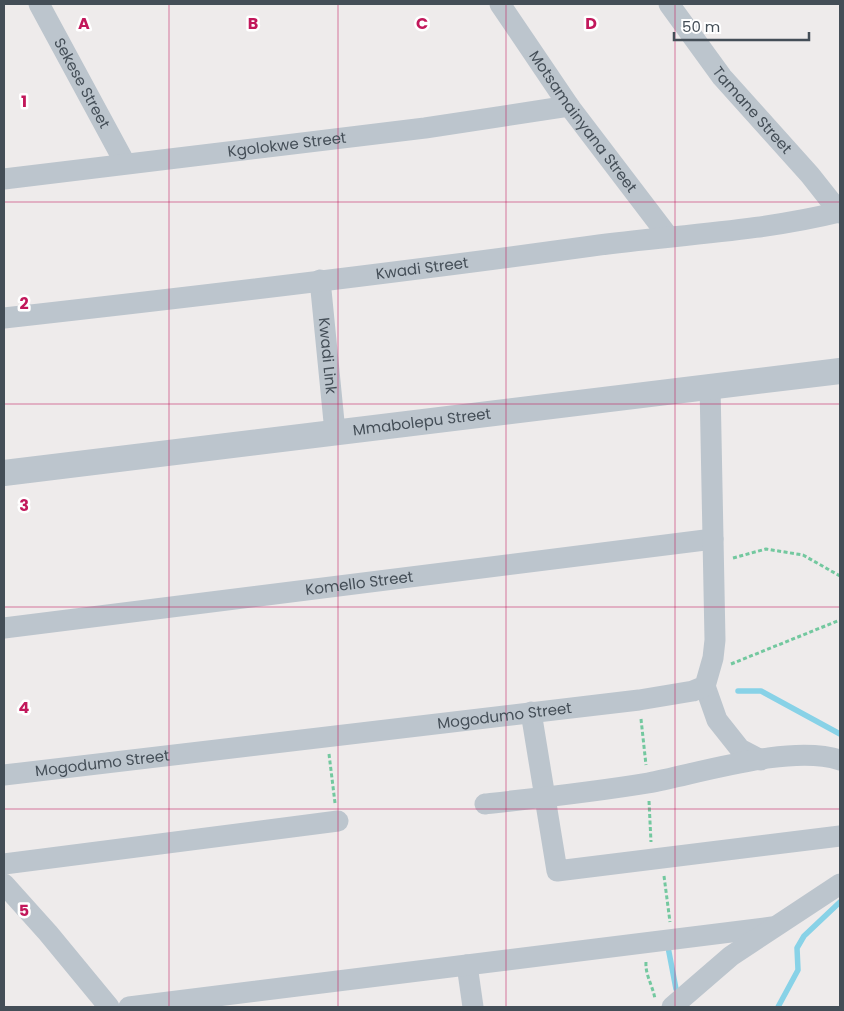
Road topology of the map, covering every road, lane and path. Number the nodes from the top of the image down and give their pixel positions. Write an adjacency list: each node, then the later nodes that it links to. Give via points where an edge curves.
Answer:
1 (39, 4): 5 (street, Sekese Street)
2 (500, 4): 4 (street, Motsamainyana Street)
3 (669, 4): 7 (street, Tamane Street, via 722,77)
4 (569, 106): 5 (street, Kgolokwe Street, via 425,128); 8 (street, Motsamainyana Street)
5 (125, 163): 6 (street, Kgolokwe Street)
6 (4, 179)
7 (840, 212): 8 (street, Kwadi Street, via 792,223)
8 (668, 236): 9 (street, Kwadi Street)
9 (320, 280): 10 (street, Kwadi Street); 13 (street, Kwadi Link)
10 (4, 318)
11 (840, 371): 12 (street, Mmabolepu Street)
12 (710, 385): 13 (street, Mmabolepu Street); 15 (street)
13 (335, 432): 14 (street, Mmabolepu Street)
14 (4, 473)
15 (713, 539): 16 (street); 19 (street, Komello Street)
16 (713, 562): 17 (path, via 766,549 802,556); 20 (street, via 715,640)
17 (840, 576)
18 (840, 620): 20 (path)
19 (4, 628)
20 (707, 679): 21 (street, Mogodumo Street, via 670,695); 24 (street, via 718,720 740,750)
21 (639, 700): 22 (street, Mogodumo Street); 27 (path)
22 (531, 712): 23 (street, Mogodumo Street); 28 (street)
23 (327, 736): 26 (street, Mogodumo Street); 30 (path)
24 (761, 760): 25 (street, via 802,756); 27 (street)
25 (840, 760)
26 (4, 775)
27 (647, 783): 28 (street); 32 (path, via 651,842)
28 (545, 797): 29 (street); 32 (street, via 557,871)
29 (485, 804)
30 (338, 821): 33 (street)
31 (840, 836): 32 (street)
32 (657, 860): 37 (path, via 664,874)
33 (4, 864)
34 (4, 884): 40 (street)
35 (840, 884): 36 (street)
36 (772, 927): 37 (street); 44 (street, via 731,956)
37 (672, 940): 38 (street)
38 (647, 943): 39 (street); 43 (path, via 645,970 654,990)
39 (467, 965): 41 (street); 42 (street)
40 (109, 1007)
41 (129, 1007)
42 (473, 1007)
43 (656, 1007)
44 (672, 1007)

